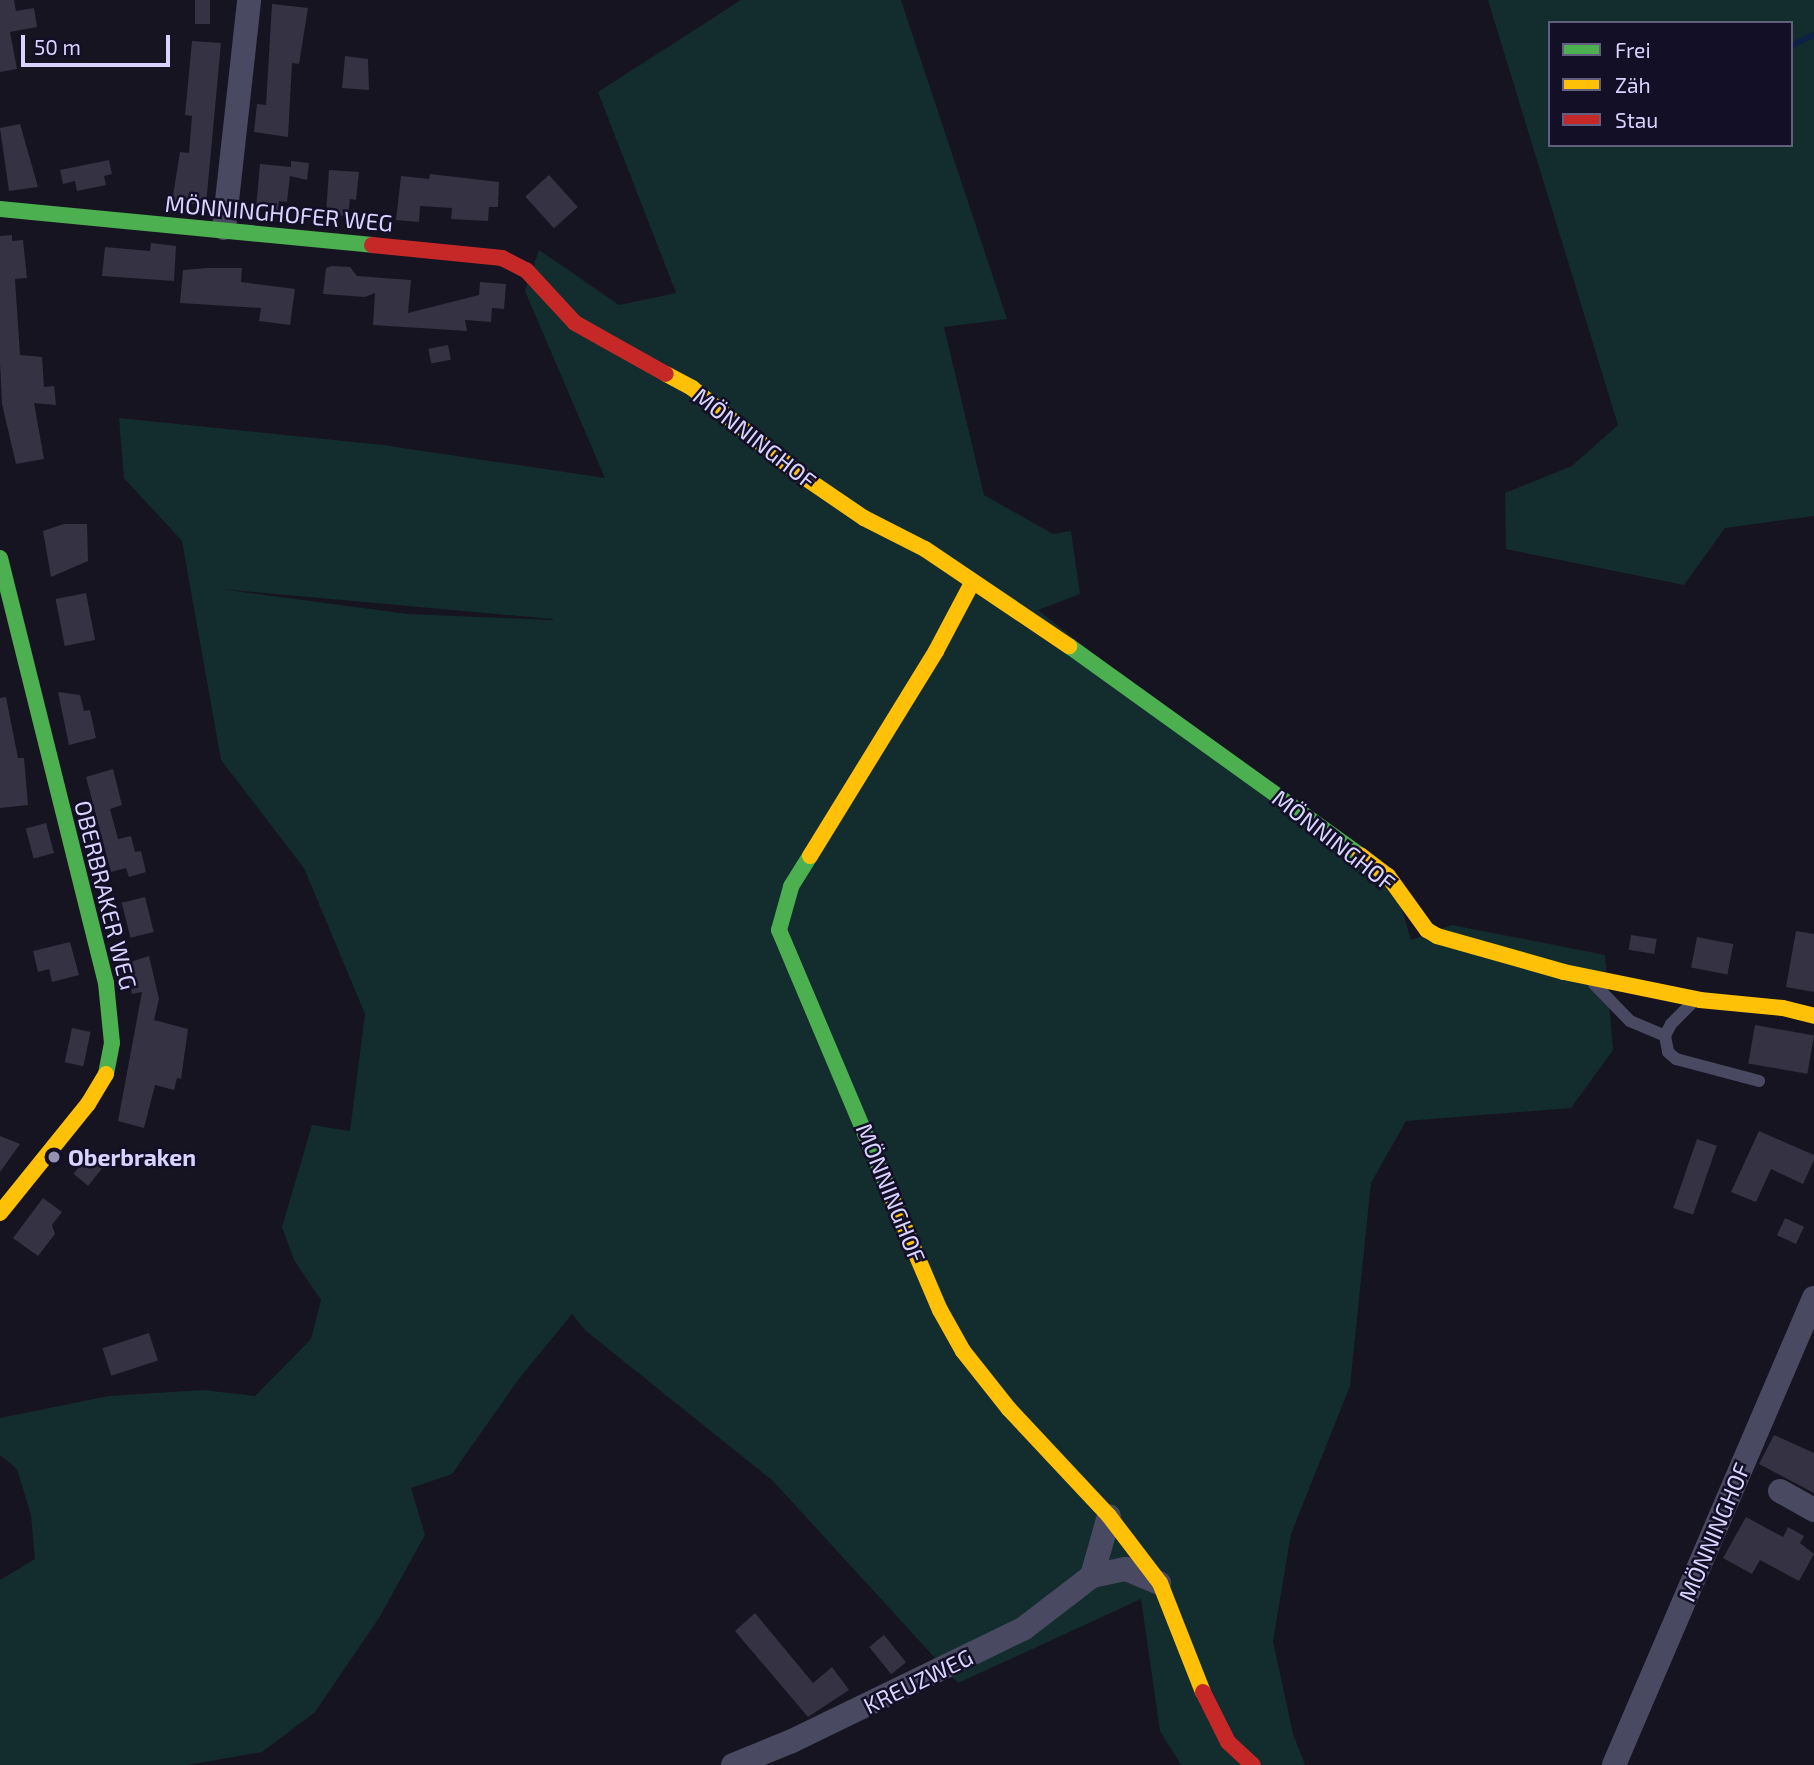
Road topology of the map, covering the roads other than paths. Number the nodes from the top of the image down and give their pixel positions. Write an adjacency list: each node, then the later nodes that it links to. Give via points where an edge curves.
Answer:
1 (249, 0): 3 (street)
2 (0, 209): 3 (street, MÖNNINGHOFER WEG)
3 (224, 228): 4 (street, MÖNNINGHOFER WEG, via 502,258 526,270)
4 (542, 290): 6 (street, MÖNNINGHOF, via 575,323 692,388 797,473 864,517 925,549)
5 (0, 558): 12 (street, OBERBRAKER WEG, via 106,983 112,1043 106,1076 88,1104)
6 (972, 583): 7 (street, MÖNNINGHOF, via 1089,656 1388,876 1427,930 1461,944); 16 (street, MÖNNINGHOF, via 936,651 791,887 779,930 940,1310 963,1351 1009,1409)
7 (1587, 975): 8 (street, MÖNNINGHOF); 10 (lane, via 1615,1011 1641,1028)
8 (1695, 999): 9 (street, MÖNNINGHOF, via 1783,1008); 10 (lane)
9 (1814, 1016)
10 (1665, 1036): 11 (lane, via 1665,1046 1676,1059)
11 (1759, 1081)
12 (0, 1213)
13 (1814, 1298): 21 (street, MÖNNINGHOF)
14 (1780, 1492): 15 (street)
15 (1814, 1510)
16 (1109, 1516): 17 (street); 18 (street, MÖNNINGHOF)
17 (1092, 1576): 18 (street, KREUZWEG, via 1126,1569); 19 (street, KREUZWEG, via 1023,1629)
18 (1160, 1583): 20 (street, MÖNNINGHOF, via 1198,1682 1228,1742)
19 (733, 1765)
20 (1253, 1765)
21 (1614, 1765)

